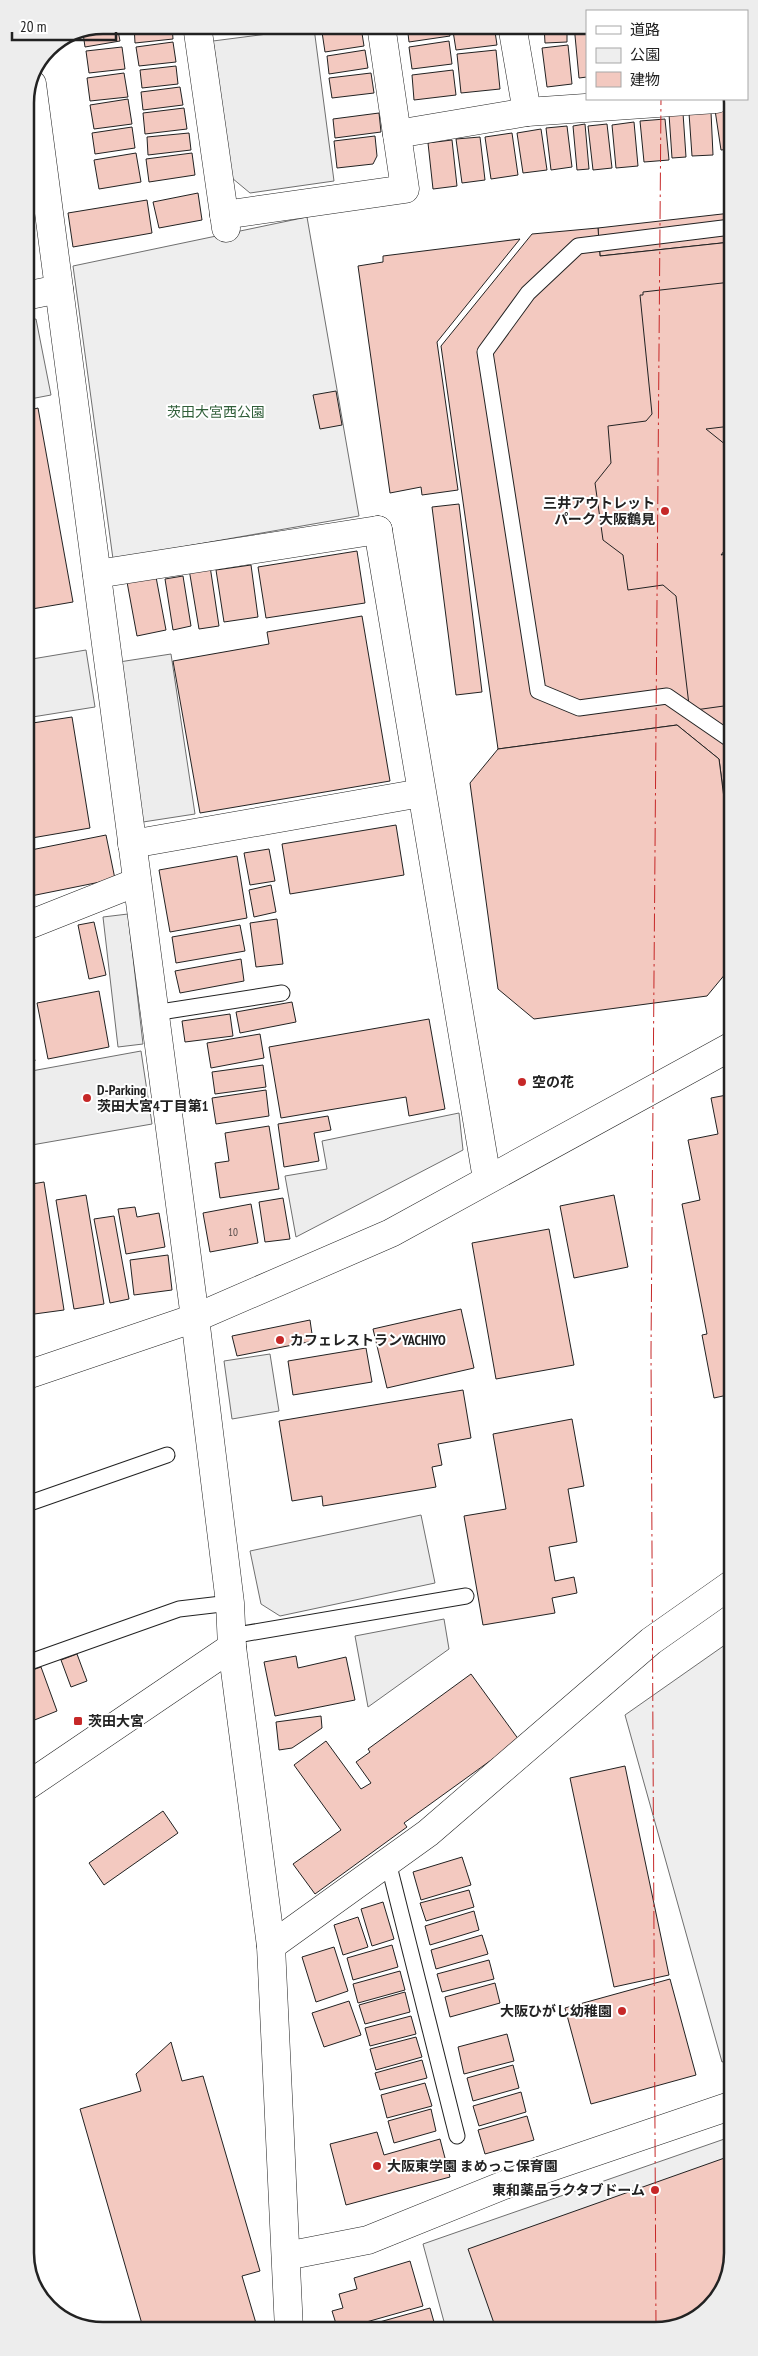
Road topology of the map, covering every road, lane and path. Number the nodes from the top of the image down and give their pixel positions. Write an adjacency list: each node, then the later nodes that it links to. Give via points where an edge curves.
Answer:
1 (198, 34): 7 (street, via 225,221 405,189)
2 (382, 34): 7 (street)
3 (514, 34): 6 (street)
4 (701, 100): 6 (street)
5 (34, 101): 9 (street)
6 (527, 112): 7 (street)
7 (397, 134)
8 (724, 228): 12 (lane, via 578,246 528,293 485,352 538,691 579,708 667,696)
9 (59, 289): 10 (street); 11 (street)
10 (34, 294)
11 (97, 574): 13 (street, via 378,530); 14 (street)
12 (724, 735)
13 (421, 793): 14 (street); 20 (street)
14 (132, 844): 15 (street)
15 (137, 882): 16 (street); 18 (street)
16 (34, 923)
17 (282, 994): 18 (lane)
18 (154, 1013): 21 (street)
19 (724, 1050): 20 (street)
20 (487, 1178): 21 (street, via 391,1233)
21 (195, 1318): 22 (street); 27 (street)
22 (34, 1373)
23 (167, 1455): 24 (lane)
24 (34, 1502)
25 (724, 1590): 31 (street, via 651,1641 428,1833)
26 (466, 1596): 28 (lane)
27 (230, 1603): 28 (street); 29 (lane, via 179,1609)
28 (232, 1641): 30 (street); 32 (street)
29 (34, 1661)
30 (34, 1781)
31 (388, 1862): 32 (street); 34 (lane)
32 (271, 1946): 35 (street)
33 (724, 2108): 35 (street, via 539,2171 368,2240)
34 (457, 2136)
35 (286, 2256): 36 (street)
36 (289, 2322)

